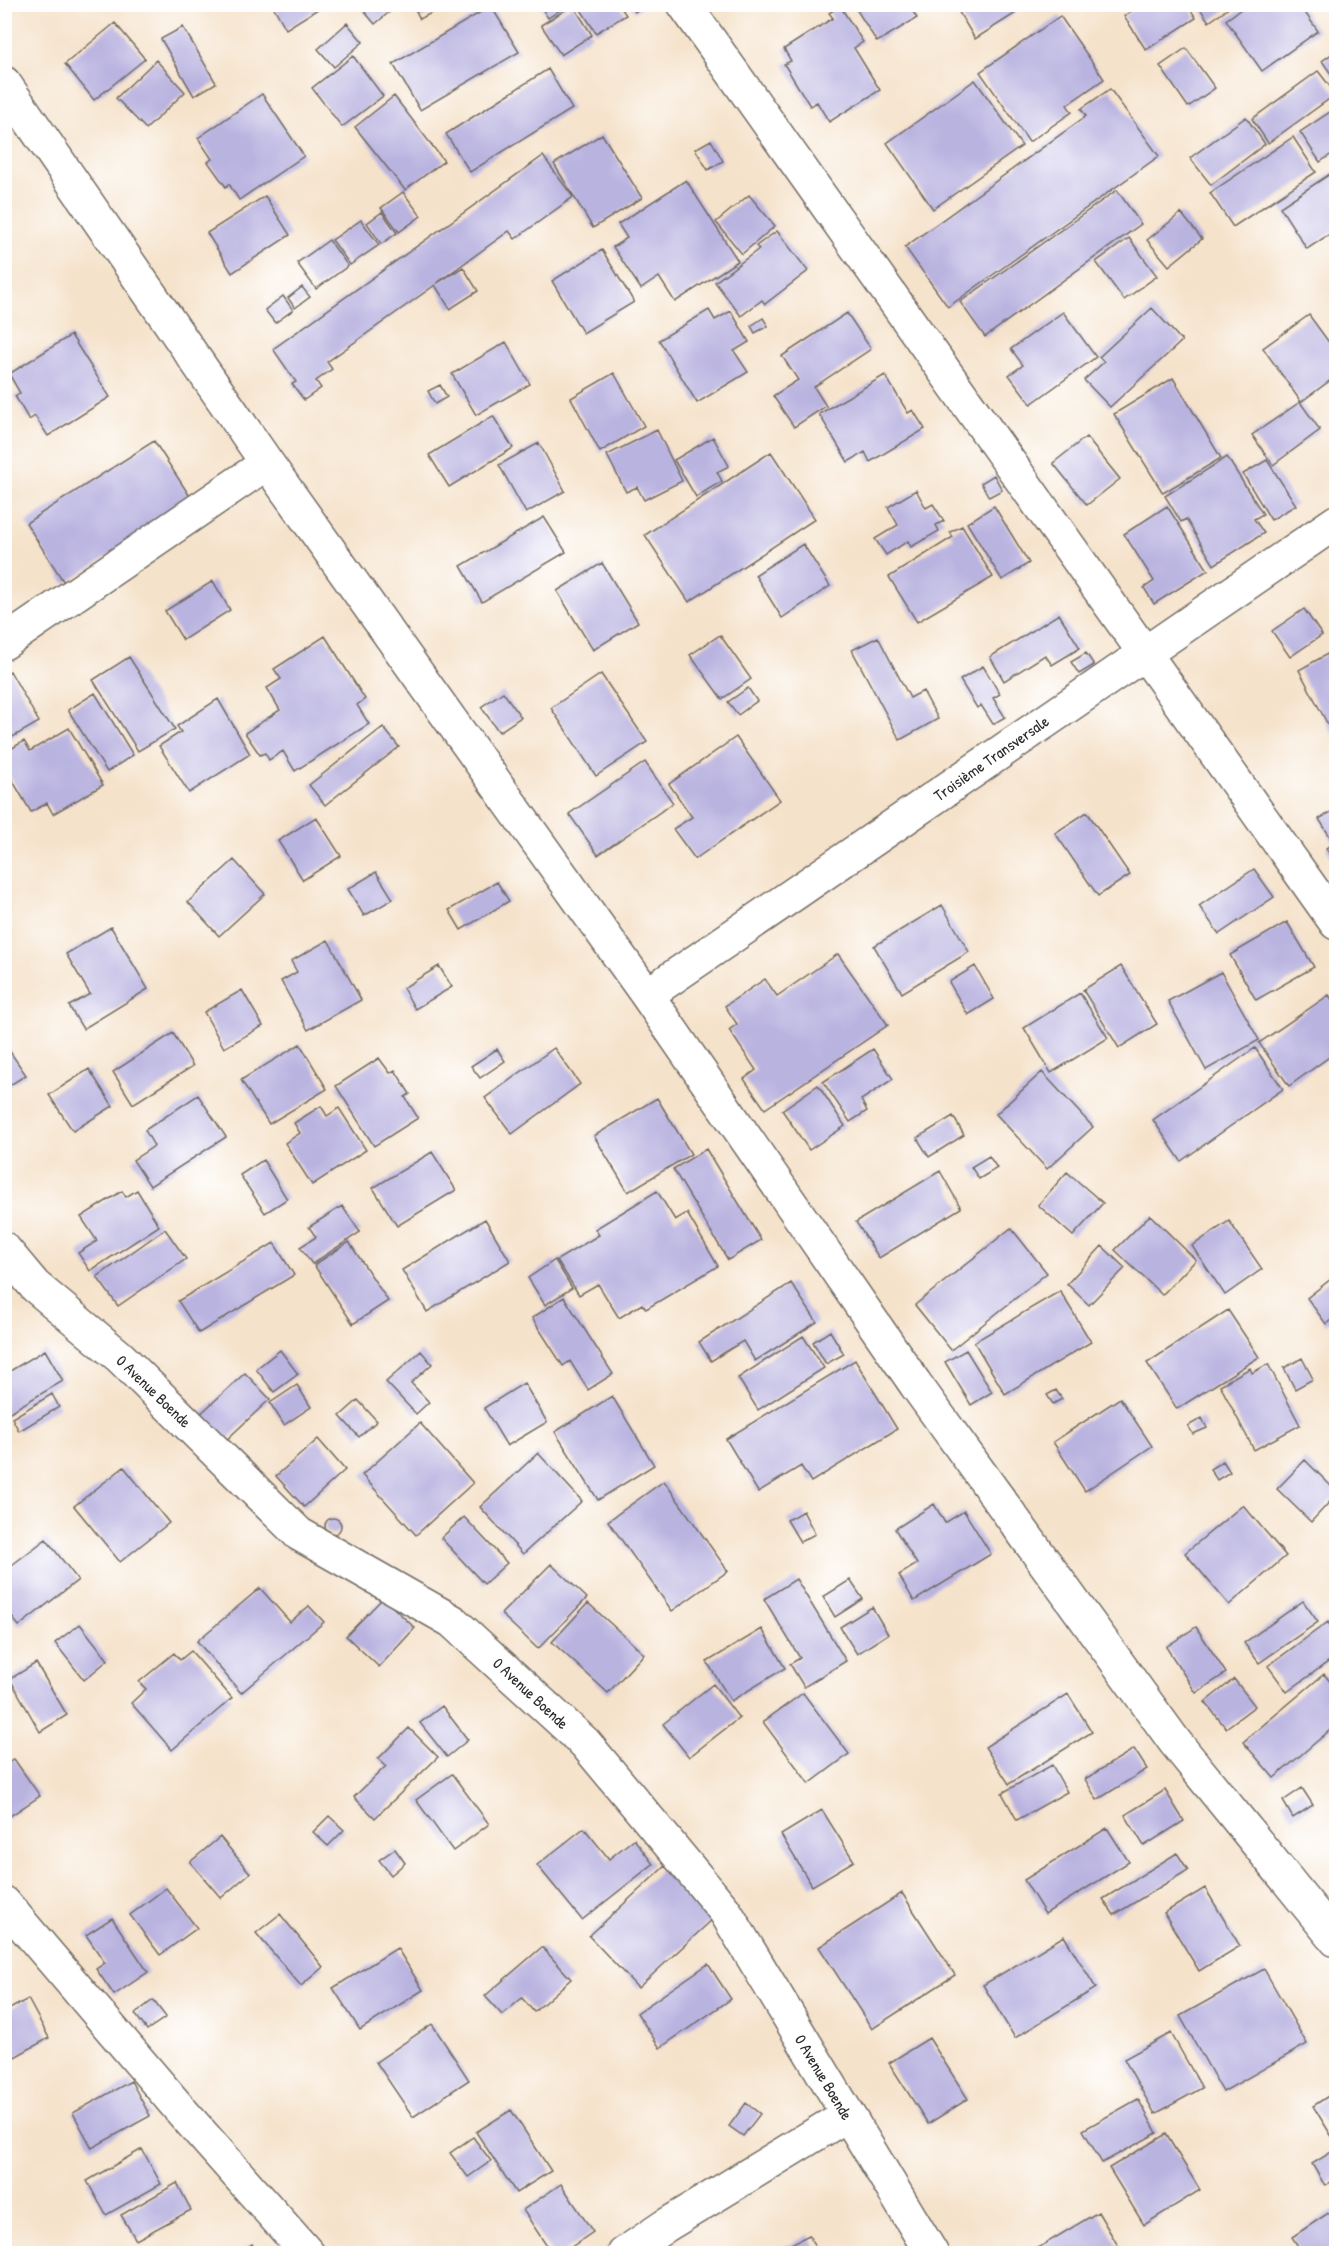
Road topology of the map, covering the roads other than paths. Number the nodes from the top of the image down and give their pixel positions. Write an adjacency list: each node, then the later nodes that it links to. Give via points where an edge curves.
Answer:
1 (684, 4): 6 (street)
2 (4, 83): 3 (street)
3 (267, 463): 5 (street); 8 (street)
4 (1336, 522): 6 (street, Troisième Transversale)
5 (4, 643)
6 (1145, 653): 7 (street); 8 (street, Troisième Transversale)
7 (1336, 923)
8 (647, 996): 11 (street, via 916,1385 1161,1723)
9 (4, 1250): 12 (street, 0 Avenue Boende, via 35,1286 120,1357 299,1534 452,1621 585,1743 725,1911)
10 (4, 1903): 13 (street, via 183,2114)
11 (1336, 1940)
12 (847, 2115): 14 (street); 15 (street, 0 Avenue Boende)
13 (308, 2253)
14 (624, 2253)
15 (932, 2253)

